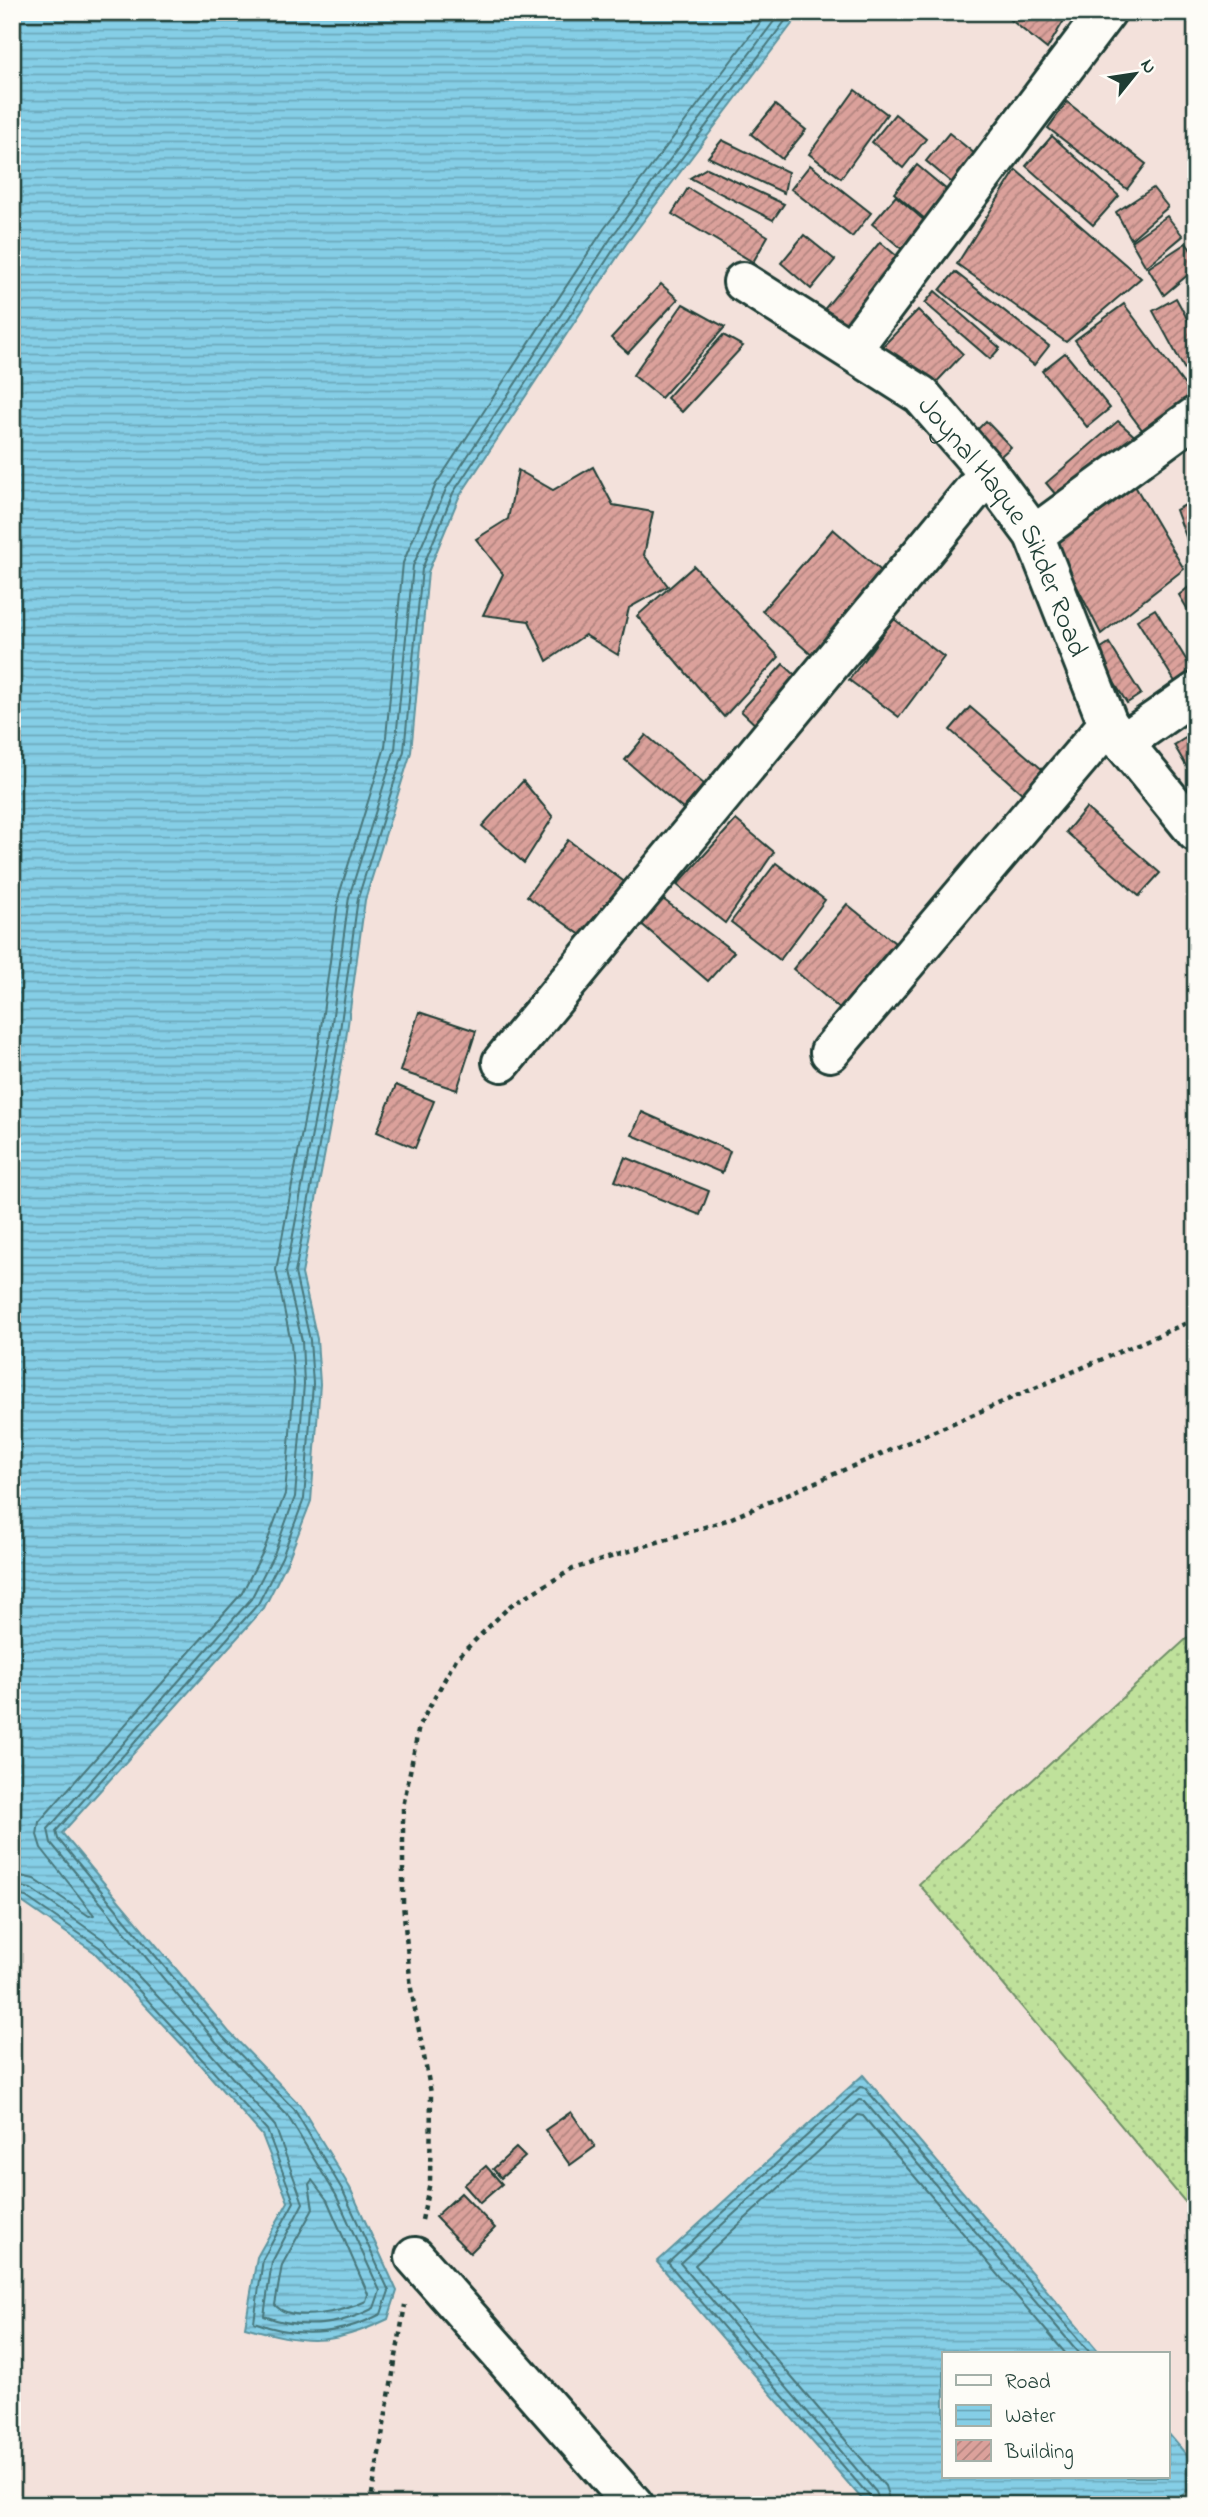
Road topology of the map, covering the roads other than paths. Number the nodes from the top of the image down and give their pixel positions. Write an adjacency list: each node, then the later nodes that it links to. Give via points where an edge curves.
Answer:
1 (1106, 12): 3 (street)
2 (743, 282): 3 (street, Joynal Haque Sikder Road)
3 (852, 349): 5 (street, Joynal Haque Sikder Road, via 921,396)
4 (1196, 416): 6 (street)
5 (988, 473): 6 (street, Joynal Haque Sikder Road); 11 (street)
6 (1034, 535): 8 (street, Joynal Haque Sikder Road)
7 (1196, 692): 8 (street)
8 (1116, 733): 9 (street, Joynal Haque Sikder Road); 10 (street)
9 (1196, 832)
10 (830, 1052)
11 (502, 1062)
12 (415, 2257): 13 (street)
13 (634, 2505)

